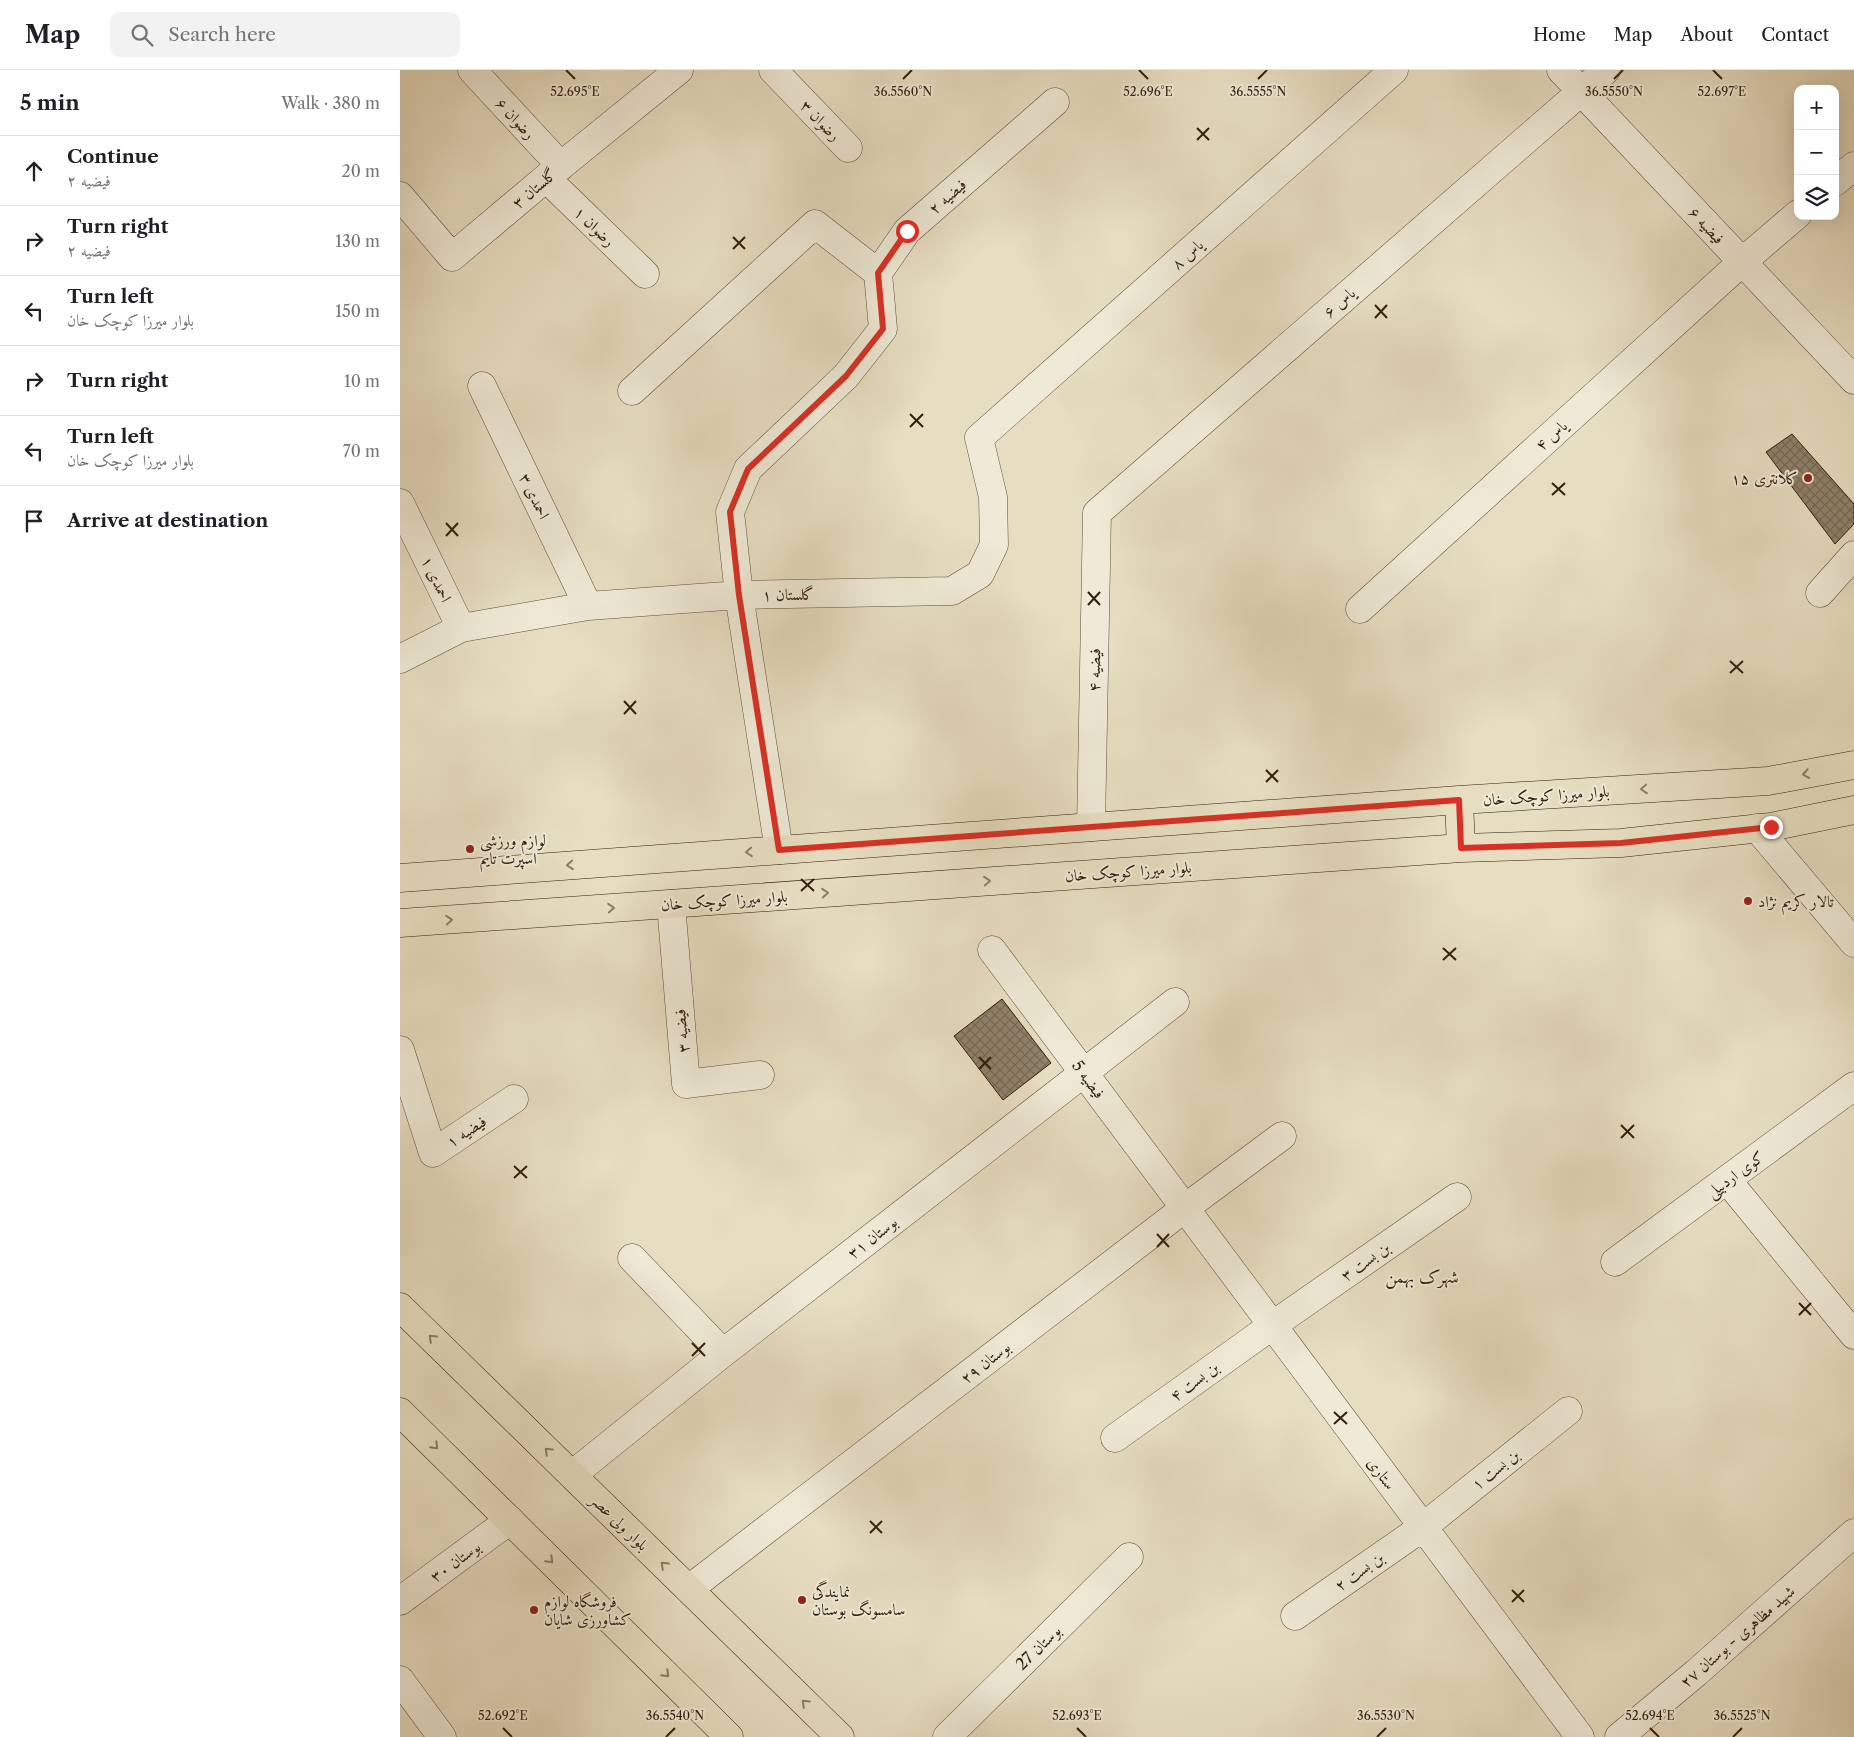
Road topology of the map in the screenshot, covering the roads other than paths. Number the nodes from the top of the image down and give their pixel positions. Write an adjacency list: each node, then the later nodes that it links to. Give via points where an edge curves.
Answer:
1 (472, 70): 11 (street, رضوان ۶)
2 (773, 70): 9 (street, رضوان ۳)
3 (1394, 70): 21 (street, یاس ۸)
4 (1561, 70): 7 (street, فیضیه ۶)
5 (1606, 70): 7 (street, یاس ۶)
6 (669, 73): 11 (street, گلستان ۳)
7 (1582, 92): 15 (street, فیضیه ۶); 23 (street, یاس ۶)
8 (1055, 102): 16 (street, فیضیه ۲, via 907,231)
9 (848, 148)
10 (1854, 166): 12 (street)
11 (553, 172): 13 (street, گلستان ۳, via 452,257); 17 (street, رضوان ۱)
12 (1839, 179)
13 (400, 196)
14 (1794, 217): 15 (street, یاس ۴)
15 (1742, 262): 18 (street, فیضیه ۶); 28 (street, یاس ۴)
16 (878, 273): 20 (street, via 815,224); 26 (street, via 883,329 846,376 748,469 730,512)
17 (645, 274)
18 (1854, 380)
19 (482, 386): 27 (street, احمدی ۳)
20 (632, 392)
21 (979, 438): 26 (street, گلستان ۱, via 993,497 994,544 980,574 952,591)
22 (400, 503): 29 (street, احمدی ۱)
23 (1097, 513): 34 (street, فیضیه ۴)
24 (1854, 555): 25 (street)
25 (1820, 592)
26 (739, 595): 27 (street, گلستان ۱); 37 (street)
27 (588, 606): 29 (street, گلستان ۱)
28 (1360, 609)
29 (461, 628): 30 (street, گلستان ۱)
30 (400, 659)
31 (1854, 765): 32 (main road, بلوار میرزا کوچک خان, one-way to 32, via 1768,781)
32 (1459, 800): 34 (main road, بلوار میرزا کوچک خان); 36 (main road)
33 (1854, 810): 35 (main road, بلوار میرزا کوچک خان)
34 (1091, 827): 37 (main road, بلوار میرزا کوچک خان)
35 (1757, 828): 36 (main road, بلوار میرزا کوچک خان, via 1621,843); 41 (street)
36 (1461, 848): 39 (main road, بلوار میرزا کوچک خان, one-way to 36)
37 (779, 850): 38 (main road, بلوار میرزا کوچک خان, one-way to 38)
38 (400, 878)
39 (671, 904): 40 (main road, بلوار میرزا کوچک خان, one-way to 39); 46 (street, فیضیه ۳, via 686,1084)
40 (400, 923)
41 (1854, 943)
42 (992, 950): 45 (street, فیضیه 5)
43 (1175, 1002): 45 (street, بوستان ۳۱)
44 (400, 1050): 48 (street, فیضیه ۱, via 433,1153)
45 (1084, 1072): 52 (street, فیضیه 5); 58 (street, بوستان ۳۱)
46 (760, 1075)
47 (1854, 1086): 50 (street, کوی اردبیلی)
48 (514, 1099)
49 (1282, 1136): 52 (street, بوستان ۲۹)
50 (1727, 1180): 54 (street, کوی اردبیلی); 57 (street)
51 (1457, 1197): 56 (street, بن بست ۳)
52 (1185, 1208): 56 (street, ستاری); 67 (street, بوستان ۲۹)
53 (632, 1258): 58 (street)
54 (1615, 1262)
55 (400, 1307): 62 (main road, بلوار ولی عصر, one-way to 55)
56 (1272, 1325): 61 (street, بن بست ۴); 64 (street, ستاری)
57 (1854, 1335)
58 (723, 1353): 62 (street, بوستان ۳۱)
59 (400, 1412): 63 (main road, one-way to 63)
60 (1568, 1412): 64 (street, ۱ بن بست)
61 (1115, 1438)
62 (572, 1475): 67 (main road, بلوار ولی عصر, one-way to 62)
63 (510, 1520): 68 (street, بوستان ۳۰); 71 (main road, one-way to 71)
64 (1423, 1527): 69 (street, بن بست ۲); 75 (street, ستاری)
65 (1854, 1533): 76 (street, شهید مظاهری - بوستان ۲۷)
66 (1129, 1557): 74 (street, بوستان 27)
67 (689, 1589): 73 (main road, بلوار ولی عصر, one-way to 67)
68 (400, 1601)
69 (1295, 1616)
70 (400, 1680): 72 (street)
71 (723, 1735)
72 (442, 1737)
73 (840, 1737)
74 (947, 1737)
75 (1580, 1737)
76 (1619, 1737)

